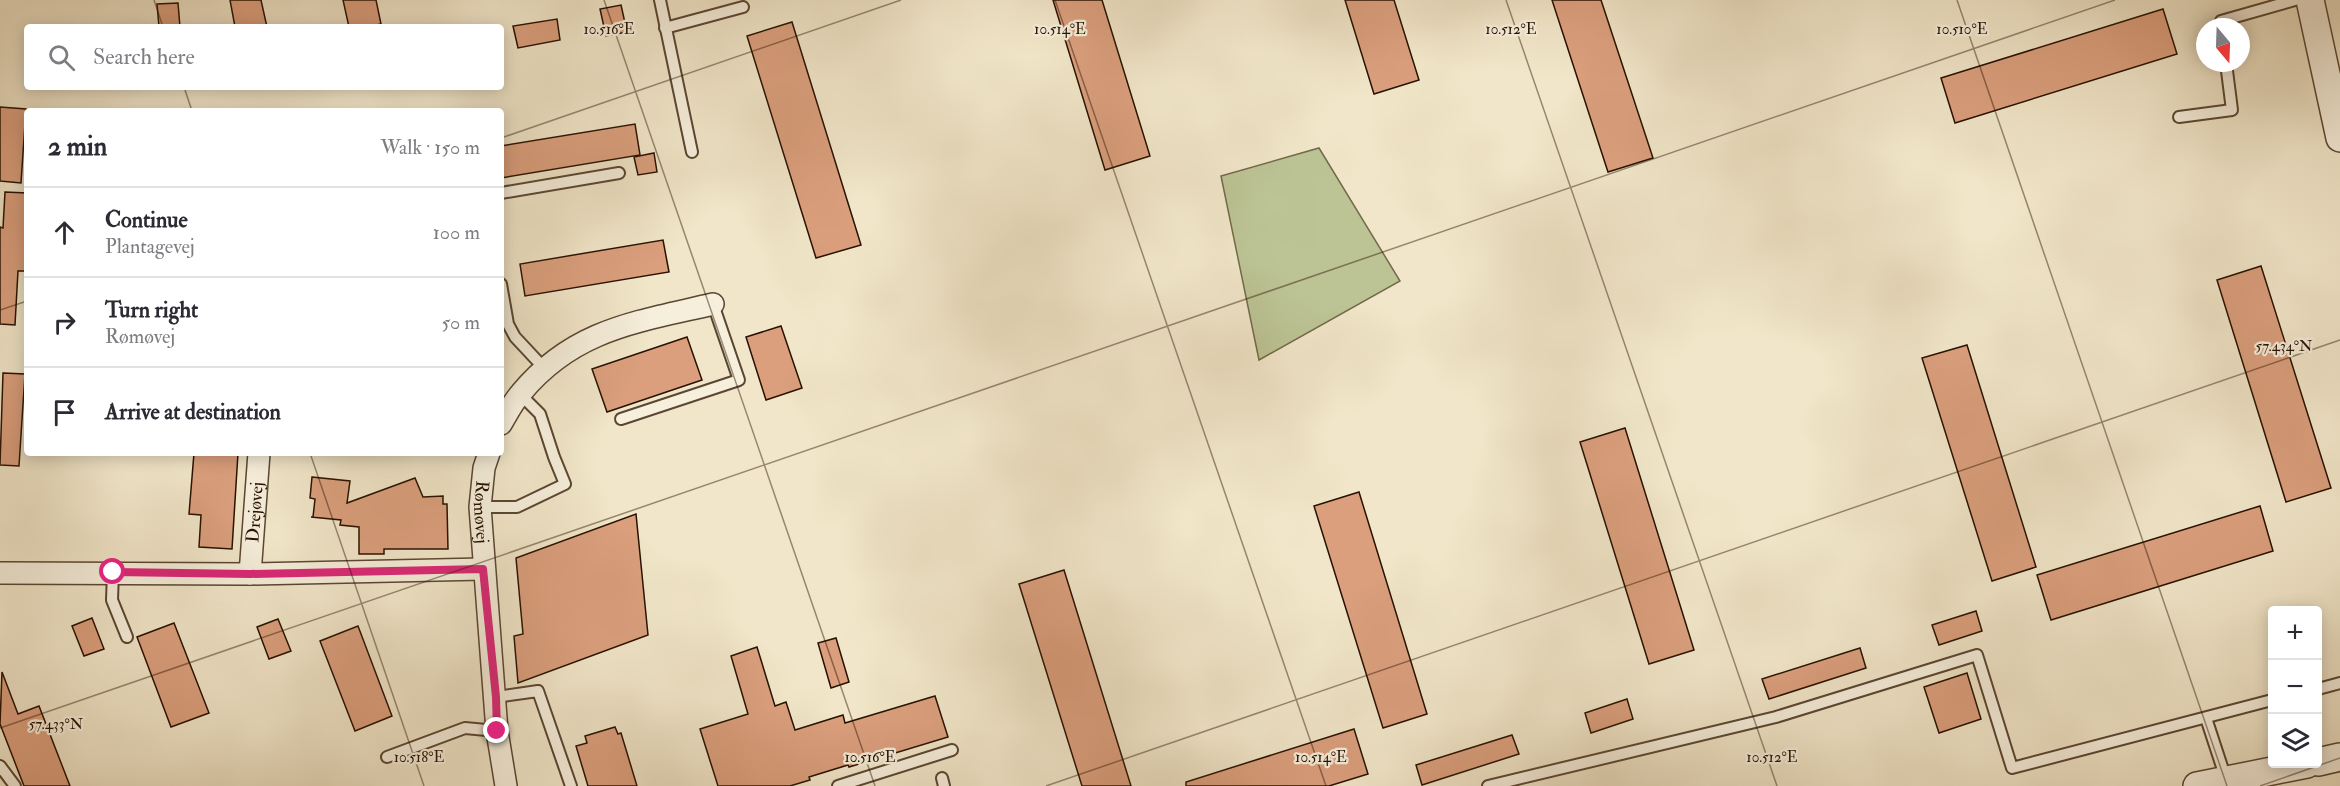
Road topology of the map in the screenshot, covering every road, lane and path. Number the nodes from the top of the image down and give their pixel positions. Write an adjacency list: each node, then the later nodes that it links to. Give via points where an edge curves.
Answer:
1 (660, 0): 6 (lane)
2 (2295, 0): 5 (lane)
3 (2310, 0): 9 (street)
4 (743, 7): 6 (lane)
5 (2232, 18)
6 (665, 28): 10 (lane)
7 (2227, 72): 8 (lane, via 2232,110)
8 (2179, 117)
9 (2340, 138)
10 (692, 153)
11 (619, 173): 12 (lane)
12 (504, 192)
13 (504, 301): 15 (lane, via 515,337)
14 (713, 304): 15 (street, via 614,327 578,343); 18 (lane, via 739,380)
15 (544, 368): 16 (street)
16 (520, 394): 17 (street); 21 (lane, via 540,414 565,484 517,507)
17 (504, 419)
18 (621, 419)
19 (259, 456): 25 (street, Drejøvej)
20 (488, 456): 21 (street, Rømøvej)
21 (480, 507): 22 (street, Rømøvej)
22 (483, 569): 25 (street); 29 (street, Rømøvej)
23 (113, 572): 24 (street); 25 (street); 26 (lane, via 112,600)
24 (0, 573)
25 (250, 574)
26 (127, 638)
27 (2340, 683): 28 (lane)
28 (2322, 688)
29 (496, 697): 32 (street, Rømøvej); 42 (lane, via 538,691)
30 (2268, 701): 31 (lane)
31 (2206, 718): 39 (lane); 44 (lane, via 2012,768 1977,655 1776,717)
32 (497, 731): 35 (lane, via 465,728); 41 (street, Rømøvej)
33 (952, 750): 43 (lane)
34 (2340, 757): 36 (street)
35 (387, 758)
36 (2322, 761)
37 (0, 766): 40 (lane)
38 (2285, 768): 39 (street)
39 (2226, 779): 45 (street)
40 (15, 786)
41 (506, 786)
42 (571, 786)
43 (838, 786)
44 (1488, 786)
45 (2197, 786)

